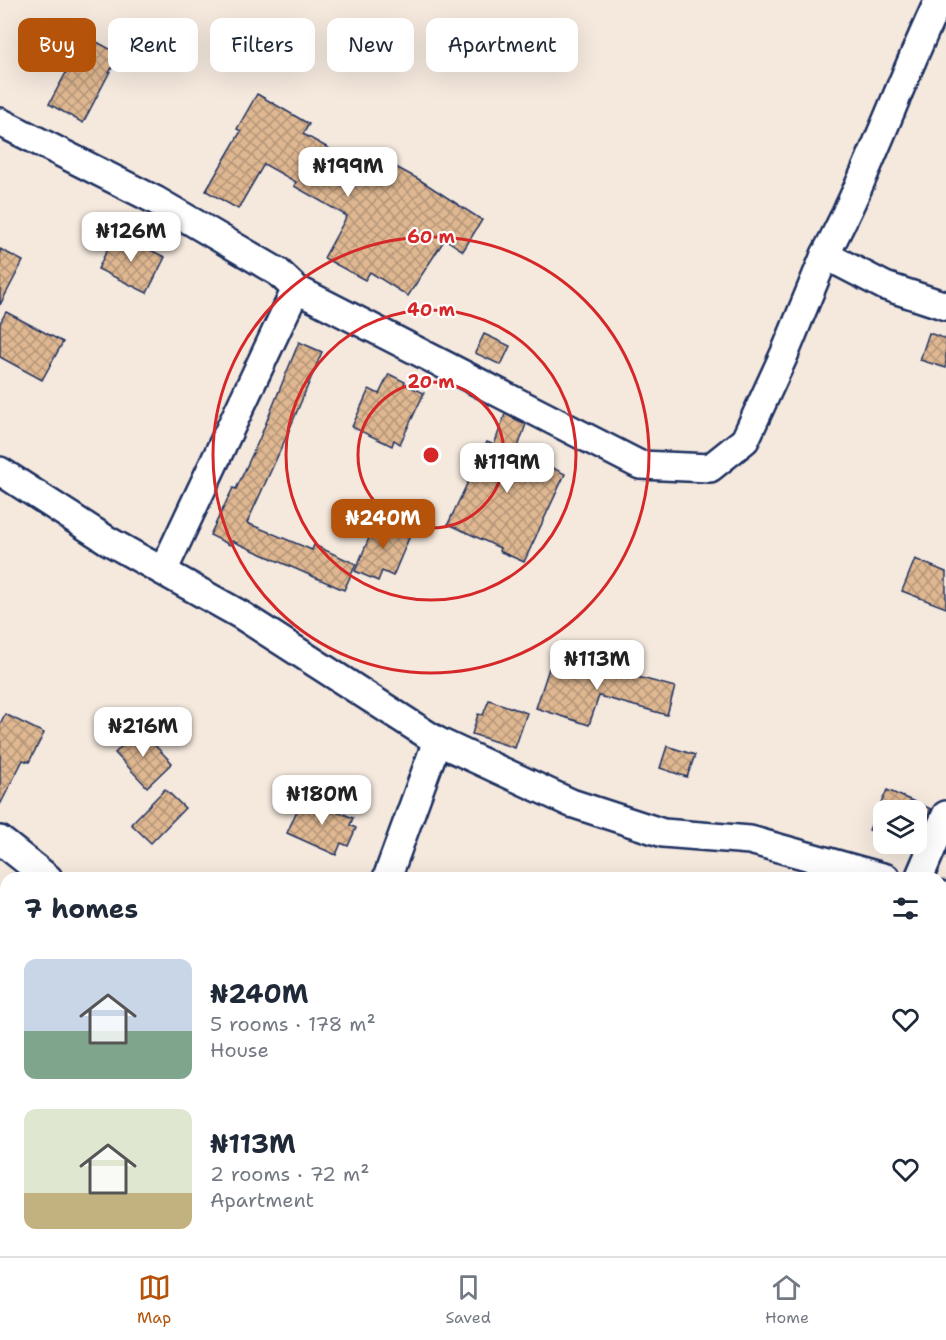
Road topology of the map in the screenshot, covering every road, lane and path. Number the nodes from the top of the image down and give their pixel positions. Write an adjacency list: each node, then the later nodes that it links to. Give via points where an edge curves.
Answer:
1 (939, 0): 3 (street, via 848,212)
2 (0, 122): 4 (street, via 155,200 278,272)
3 (825, 255): 4 (street, via 745,440 710,468 640,465); 5 (street, via 885,286)
4 (296, 289): 7 (street)
5 (946, 306)
6 (0, 471): 7 (street)
7 (164, 572): 8 (street, via 241,615)
8 (437, 741): 12 (street); 13 (street, via 571,803 663,832 750,840)
9 (946, 815): 14 (street)
10 (0, 840): 11 (street)
11 (40, 872)
12 (389, 872)
13 (865, 872)
14 (922, 872)

